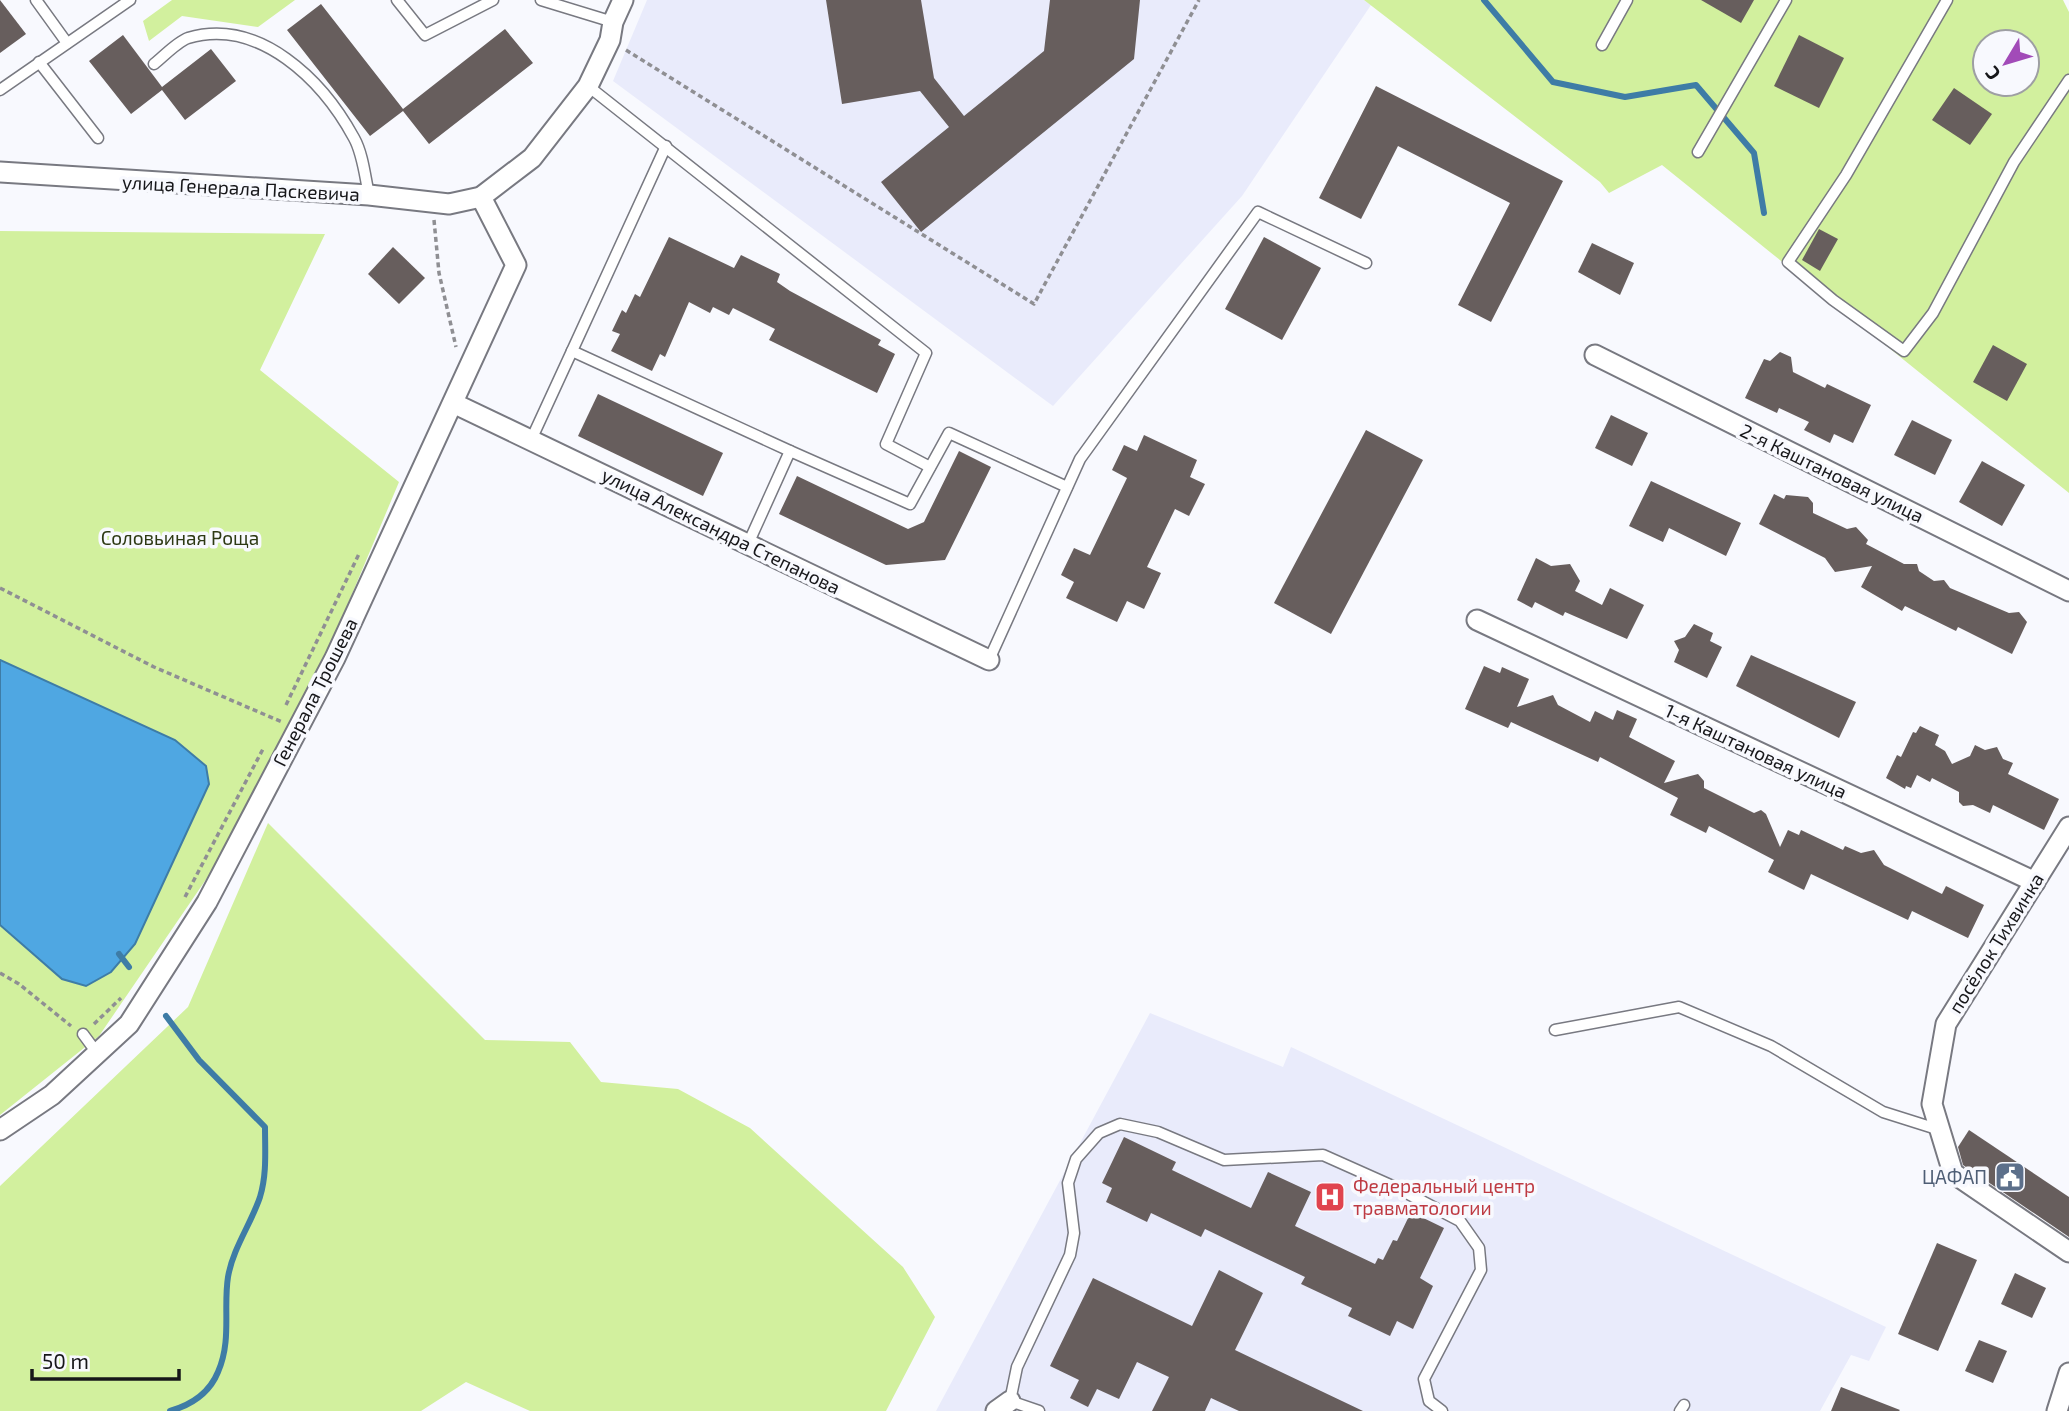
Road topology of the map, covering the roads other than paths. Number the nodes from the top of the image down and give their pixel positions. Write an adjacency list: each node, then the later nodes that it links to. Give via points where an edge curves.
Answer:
1 (36, 0): 11 (lane)
2 (130, 0): 11 (lane)
3 (397, 0): 4 (lane, via 425,35)
4 (493, 0)
5 (541, 0): 10 (lane)
6 (623, 0): 10 (street)
7 (1627, 0): 12 (lane)
8 (1786, 0): 20 (lane)
9 (1947, 0): 15 (lane, via 1846,175 1788,262 1904,351 1933,313 2014,162)
10 (611, 31): 16 (street)
11 (67, 43): 13 (lane)
12 (1602, 45)
13 (39, 62): 17 (lane); 18 (lane)
14 (154, 64): 22 (lane, via 186,39 211,35 248,39 283,54 309,75 355,139)
15 (2069, 80)
16 (588, 86): 19 (lane); 23 (street, via 531,158)
17 (0, 90)
18 (98, 138)
19 (666, 146): 25 (lane); 30 (lane, via 926,353 886,444)
20 (1698, 152)
21 (0, 172): 22 (street, улица Генерала Паскевича)
22 (369, 195): 23 (street, улица Генерала Паскевича, via 449,204)
23 (481, 197): 27 (street, Генерала Трошева, via 516,265)
24 (1366, 263): 31 (lane, via 1258,212 1080,459)
25 (572, 351): 28 (lane); 29 (lane)
26 (1595, 355): 33 (street, 2-я Каштановая улица)
27 (453, 403): 28 (street, улица Александра Степанова); 40 (street, Генерала Трошева, via 335,658 207,902 130,1024)
28 (531, 440): 32 (street, улица Александра Степанова)
29 (790, 451): 30 (lane, via 910,504); 32 (lane)
30 (930, 467): 31 (lane, via 949,433)
31 (1067, 487): 35 (lane)
32 (748, 544): 35 (street, улица Александра Степанова)
33 (2069, 592)
34 (1477, 620): 37 (street, 1-я Каштановая улица)
35 (989, 660)
36 (2069, 827): 37 (street, посёлок Тихвинка)
37 (2035, 882): 42 (street, посёлок Тихвинка, via 1946,1024 1932,1104)
38 (1555, 1030): 42 (lane, via 1679,1007 1771,1045 1883,1112)
39 (83, 1034): 40 (lane)
40 (97, 1053): 41 (street, Генерала Трошева, via 52,1095)
41 (0, 1130)
42 (1940, 1130): 43 (street, посёлок Тихвинка, via 1953,1173)
43 (2069, 1252)
44 (2069, 1373): 48 (street)
45 (1003, 1406): 46 (lane); 47 (lane, via 1070,1255 1074,1233 1068,1183 1076,1159 1099,1133 1120,1124 1158,1132 1224,1160 1322,1155 1460,1221 1479,1248 1481,1270 1424,1379 1429,1401)
46 (1039, 1411)
47 (1442, 1411)
48 (2057, 1411)

